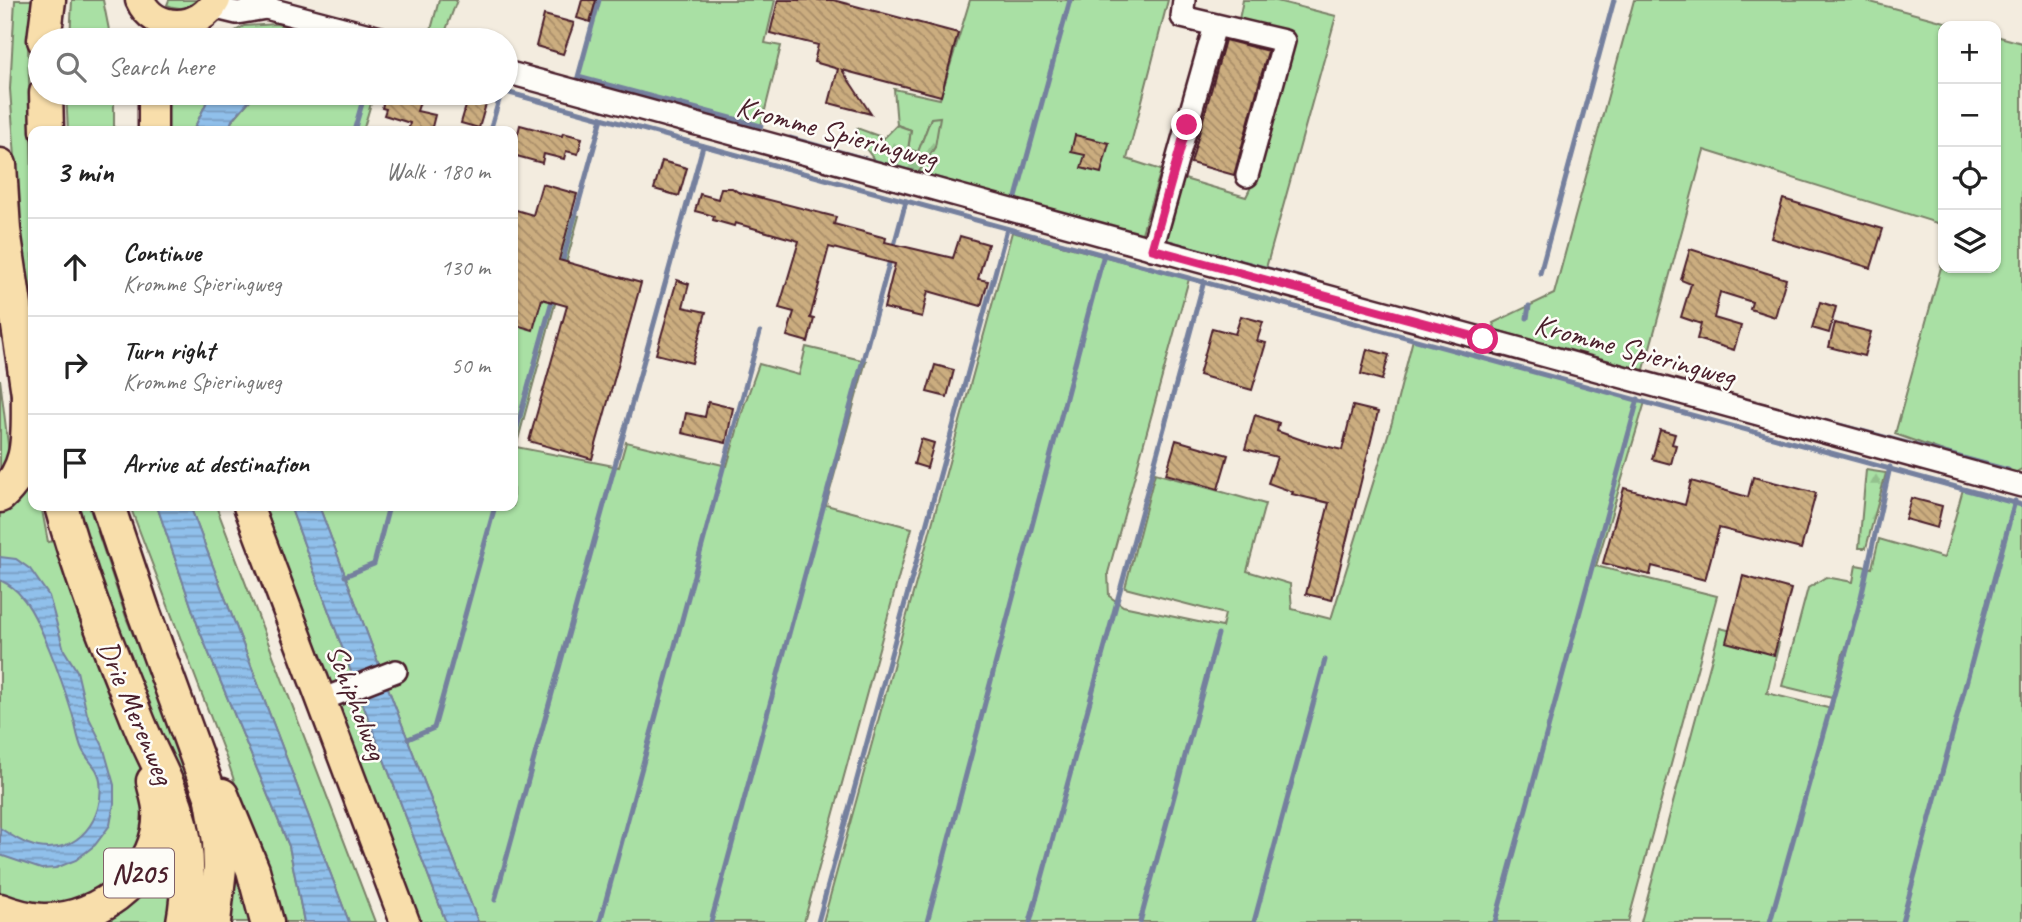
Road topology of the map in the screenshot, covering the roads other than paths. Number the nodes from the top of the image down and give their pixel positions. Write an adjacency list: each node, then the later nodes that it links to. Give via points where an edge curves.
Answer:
1 (49, 0): 7 (highway)
2 (1184, 0): 6 (street, via 1182,18)
3 (214, 3): 4 (street, via 237,13); 9 (main road)
4 (260, 4): 10 (street)
5 (146, 19): 8 (main road)
6 (1215, 26): 17 (street, via 1284,41); 18 (street)
7 (46, 28)
8 (172, 28)
9 (185, 28)
10 (345, 28)
11 (518, 75): 18 (street, Kromme Spieringweg)
12 (46, 105): 14 (highway)
13 (153, 105): 15 (main road)
14 (47, 126)
15 (153, 126)
16 (0, 165): 19 (highway, via 4,230)
17 (1247, 176)
18 (1152, 249): 21 (street, Kromme Spieringweg)
19 (28, 383)
20 (28, 435): 22 (highway, via 20,473)
21 (2022, 486)
22 (0, 496)
23 (63, 511): 29 (highway, Drie Merenweg / N205, via 93,608)
24 (110, 511): 27 (highway, Drie Merenweg / N205)
25 (250, 511): 28 (main road, Schipholweg)
26 (379, 678): 28 (street)
27 (172, 685): 32 (highway, Drie Merenweg / N205, via 212,799 220,868); 33 (highway, N205, via 239,832)
28 (321, 700): 34 (main road, Schipholweg)
29 (139, 725): 30 (highway, N205, via 159,807 154,843 138,875 111,899 74,916 43,920); 31 (highway, Drie Merenweg / N205, via 184,835 188,882)
30 (0, 910)
31 (183, 922)
32 (214, 922)
33 (267, 922)
34 (405, 922)

